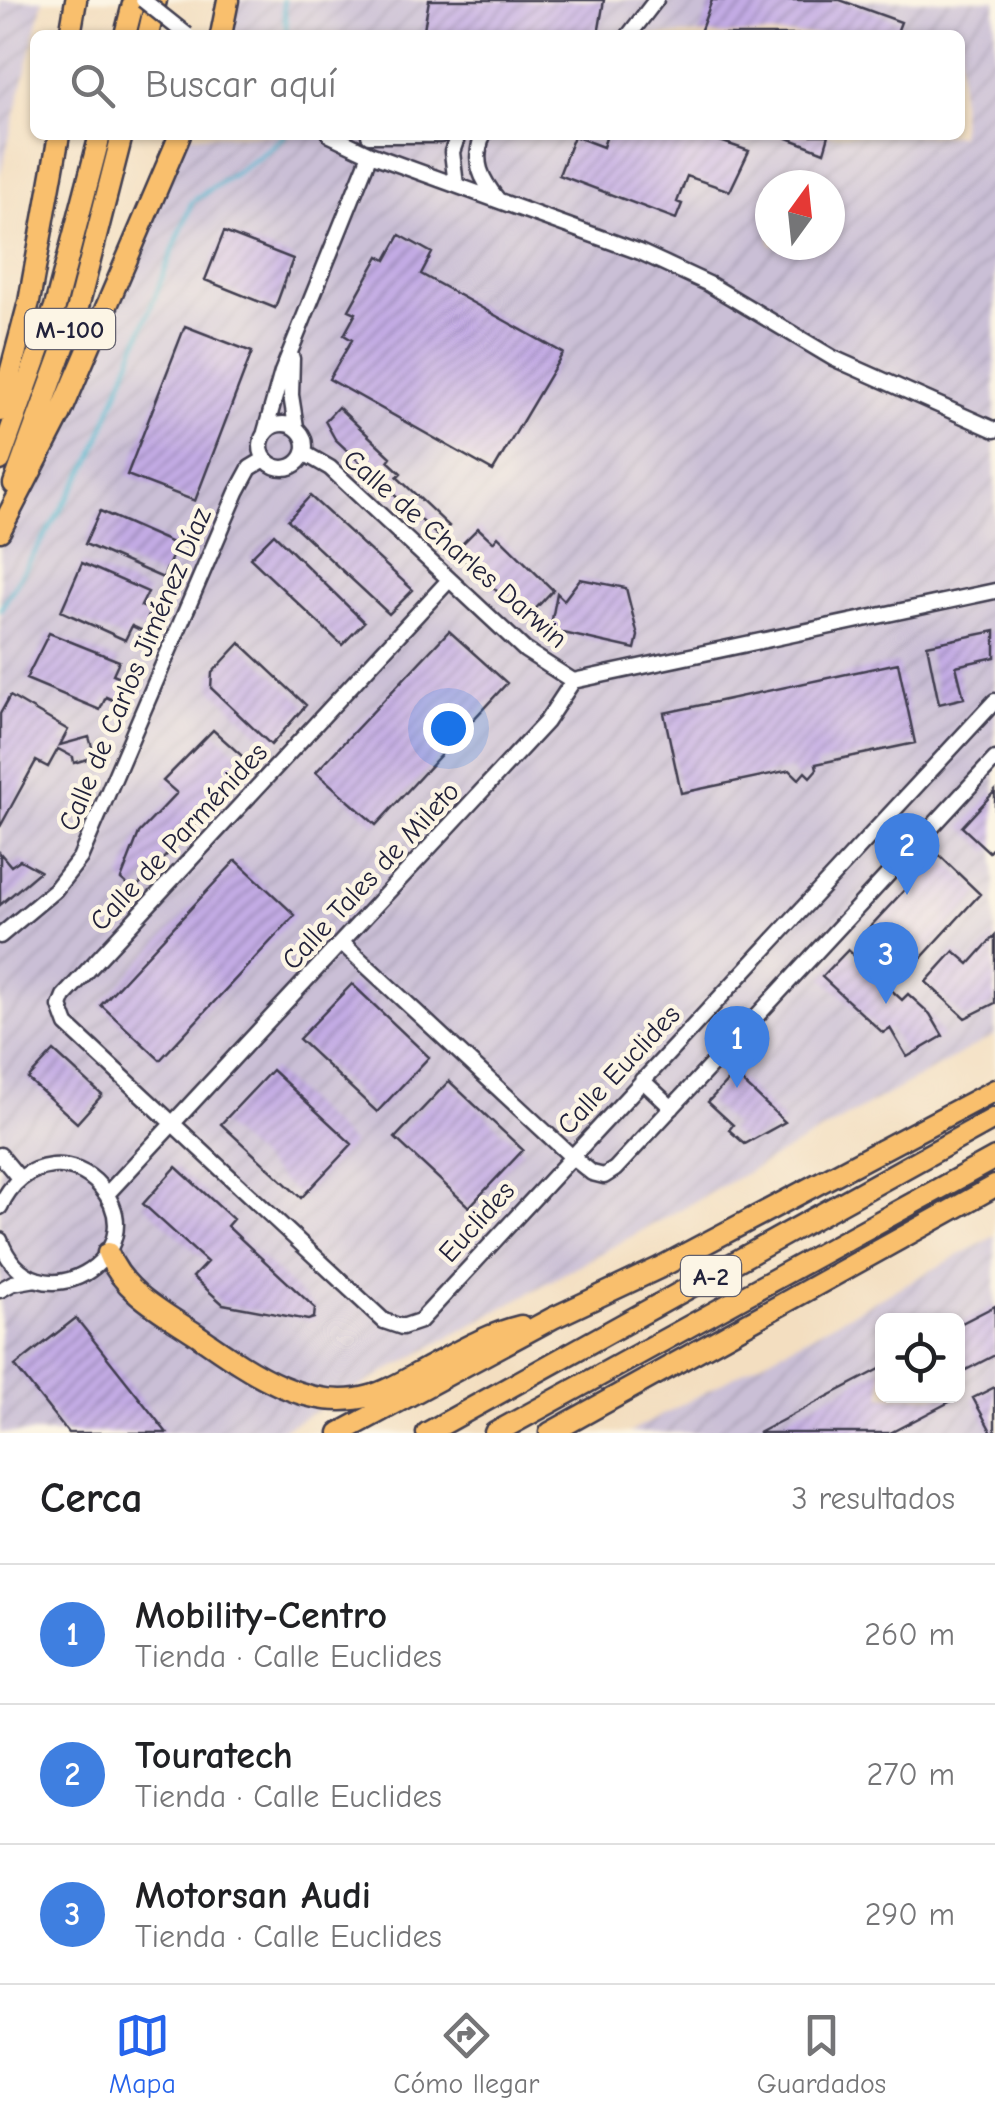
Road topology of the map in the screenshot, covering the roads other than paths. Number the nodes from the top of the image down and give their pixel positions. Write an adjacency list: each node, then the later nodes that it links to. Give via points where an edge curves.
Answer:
1 (76, 0): 7 (highway)
2 (134, 0): 8 (highway)
3 (143, 0): 10 (street, bridge)
4 (156, 0): 9 (highway)
5 (228, 0): 11 (highway)
6 (656, 0): 12 (street)
7 (71, 30)
8 (126, 30)
9 (149, 30)
10 (181, 30)
11 (222, 30)
12 (632, 30)
13 (58, 140): 25 (highway)
14 (99, 140): 31 (highway, M-100, via 54,307)
15 (121, 140): 32 (highway, M-100, via 76,311)
16 (178, 140): 33 (highway, via 60,415)
17 (341, 140): 20 (street)
18 (456, 140): 22 (street, via 452,152)
19 (481, 140): 21 (street, via 476,157)
20 (370, 154): 22 (street); 24 (street)
21 (482, 178): 22 (street); 23 (street)
22 (464, 188): 23 (street)
23 (499, 201): 27 (street, via 709,284 833,358)
24 (293, 349): 26 (street); 28 (street)
25 (0, 411)
26 (296, 427): 28 (street, via 285,423); 29 (street)
27 (995, 430)
28 (265, 432): 30 (street)
29 (304, 453): 30 (street, via 291,467); 34 (street, Calle de Charles Darwin, via 330,468)
30 (265, 458): 39 (street, Calle de Carlos Jiménez Díaz, via 250,468 237,492 80,858 55,890)
31 (0, 460)
32 (0, 518)
33 (0, 531)
34 (450, 580): 36 (street, Calle de Charles Darwin, via 525,650); 45 (street, Calle de Parménides, via 64,996 67,1026)
35 (995, 591): 36 (street)
36 (574, 682): 40 (street, Calle Tales de Mileto, via 546,722)
37 (992, 709): 41 (street, Calle Euclides)
38 (995, 758): 43 (street, Calle Euclides)
39 (0, 936)
40 (342, 943): 45 (street, Calle Tales de Mileto); 47 (street)
41 (642, 1080): 43 (street); 47 (street, Calle Euclides)
42 (995, 1090): 57 (highway)
43 (672, 1108): 47 (street, Calle Euclides, via 604,1176)
44 (995, 1118): 60 (highway, A-2)
45 (175, 1124): 51 (street, Calle Tales de Mileto); 58 (street, Calle de Parménides, via 384,1321 402,1327)
46 (0, 1154): 49 (street)
47 (570, 1156): 58 (street, Euclides)
48 (995, 1158): 61 (highway, A-2)
49 (20, 1178): 51 (street, via 37,1168 67,1167); 52 (street)
50 (995, 1186): 62 (highway)
51 (108, 1194): 54 (street, via 115,1234)
52 (0, 1207)
53 (0, 1240): 55 (street, via 9,1259)
54 (108, 1253): 55 (street, via 76,1280); 57 (highway, via 133,1291 240,1364 280,1386 342,1400 387,1389 493,1332)
55 (36, 1279): 56 (street)
56 (0, 1290)
57 (552, 1318): 59 (highway)
58 (420, 1320)
59 (340, 1433)
60 (428, 1433)
61 (495, 1433)
62 (550, 1433)

